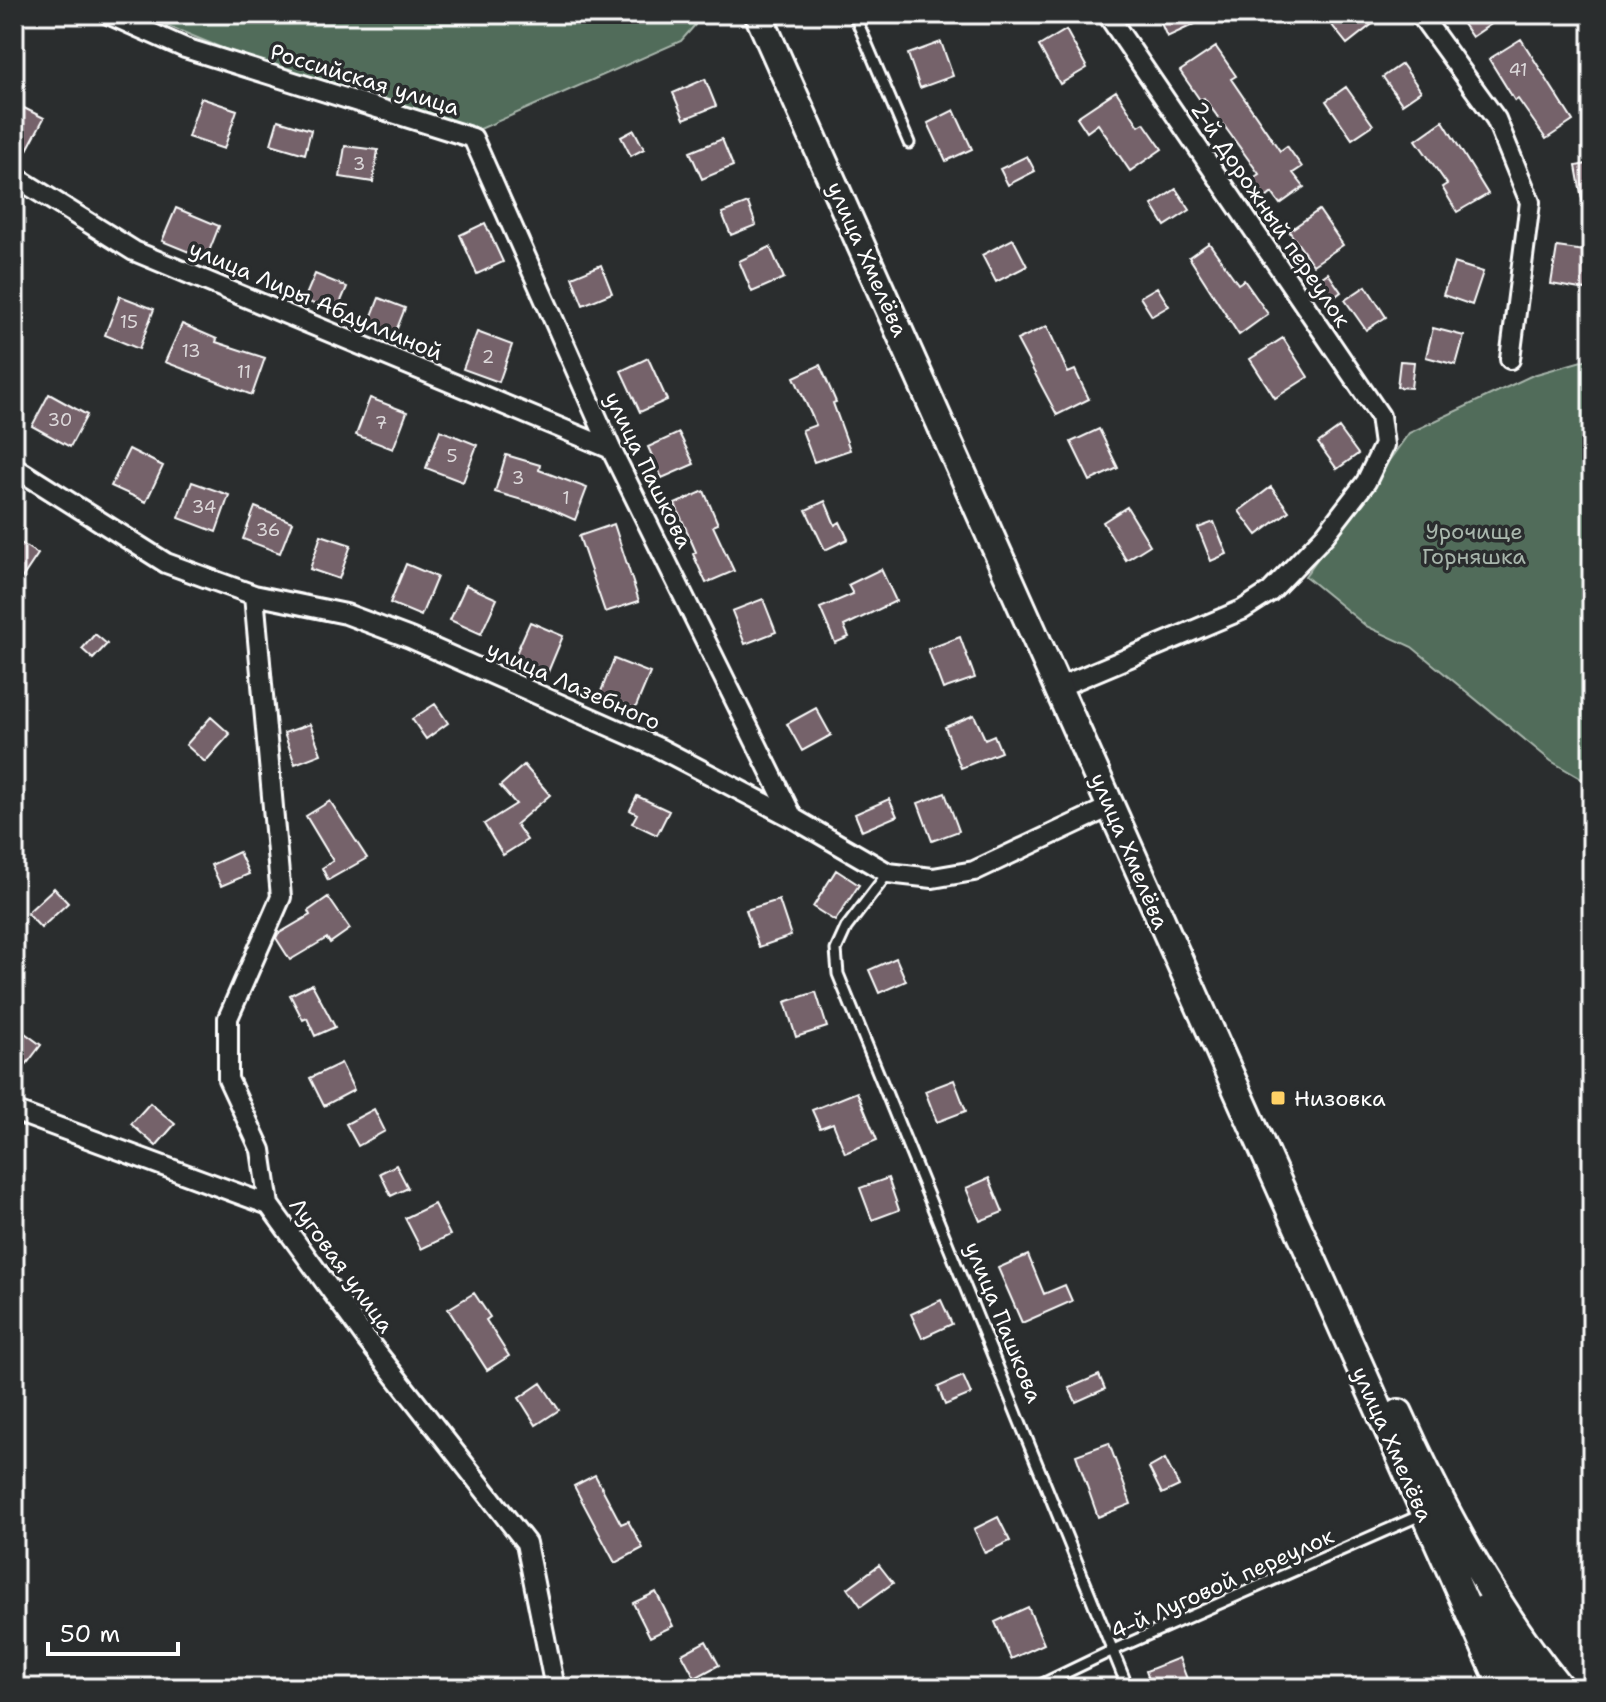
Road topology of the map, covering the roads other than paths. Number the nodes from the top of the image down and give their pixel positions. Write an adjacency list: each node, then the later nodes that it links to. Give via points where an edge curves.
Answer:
1 (108, 14): 6 (street, Российская улица, via 185,48)
2 (758, 14): 13 (main road, улица Хмелёва)
3 (854, 14): 7 (lane)
4 (1107, 14): 13 (street, 2-й Дорожный переулок, via 1380,416 1384,445 1358,493 1270,592 1242,610)
5 (1420, 14): 9 (street, via 1496,119 1530,202)
6 (473, 138): 10 (street, улица Пашкова)
7 (909, 143)
8 (14, 176): 10 (street, улица Лиры Абдуллиной, via 134,251)
9 (1510, 359)
10 (611, 449): 15 (street, улица Пашкова)
11 (14, 467): 12 (street, улица Лазебного, via 166,563)
12 (254, 595): 15 (street, улица Лазебного, via 346,614 410,638 659,748); 18 (street, Луговая улица, via 281,897 228,1018 228,1079 261,1150)
13 (1059, 687): 14 (main road, улица Хмелёва)
14 (1112, 806): 16 (street, улица Лазебного, via 974,871 933,878); 19 (main road, улица Хмелёва); 26 (main road, via 1441,1500 1500,1604)
15 (793, 818): 16 (street, улица Лазебного)
16 (888, 873): 20 (lane, улица Пашкова, via 846,928 836,950 838,974)
17 (14, 1111): 18 (street)
18 (269, 1205): 21 (street, Луговая улица, via 526,1543)
19 (1424, 1514): 20 (lane, 4-й Луговой переулок); 24 (main road, улица Хмелёва); 25 (main road)
20 (1111, 1651): 22 (lane, 4-й Луговой переулок); 23 (lane, улица Пашкова)
21 (555, 1688)
22 (1034, 1688)
23 (1128, 1688)
24 (1503, 1688)
25 (1531, 1688)
26 (1560, 1688)

